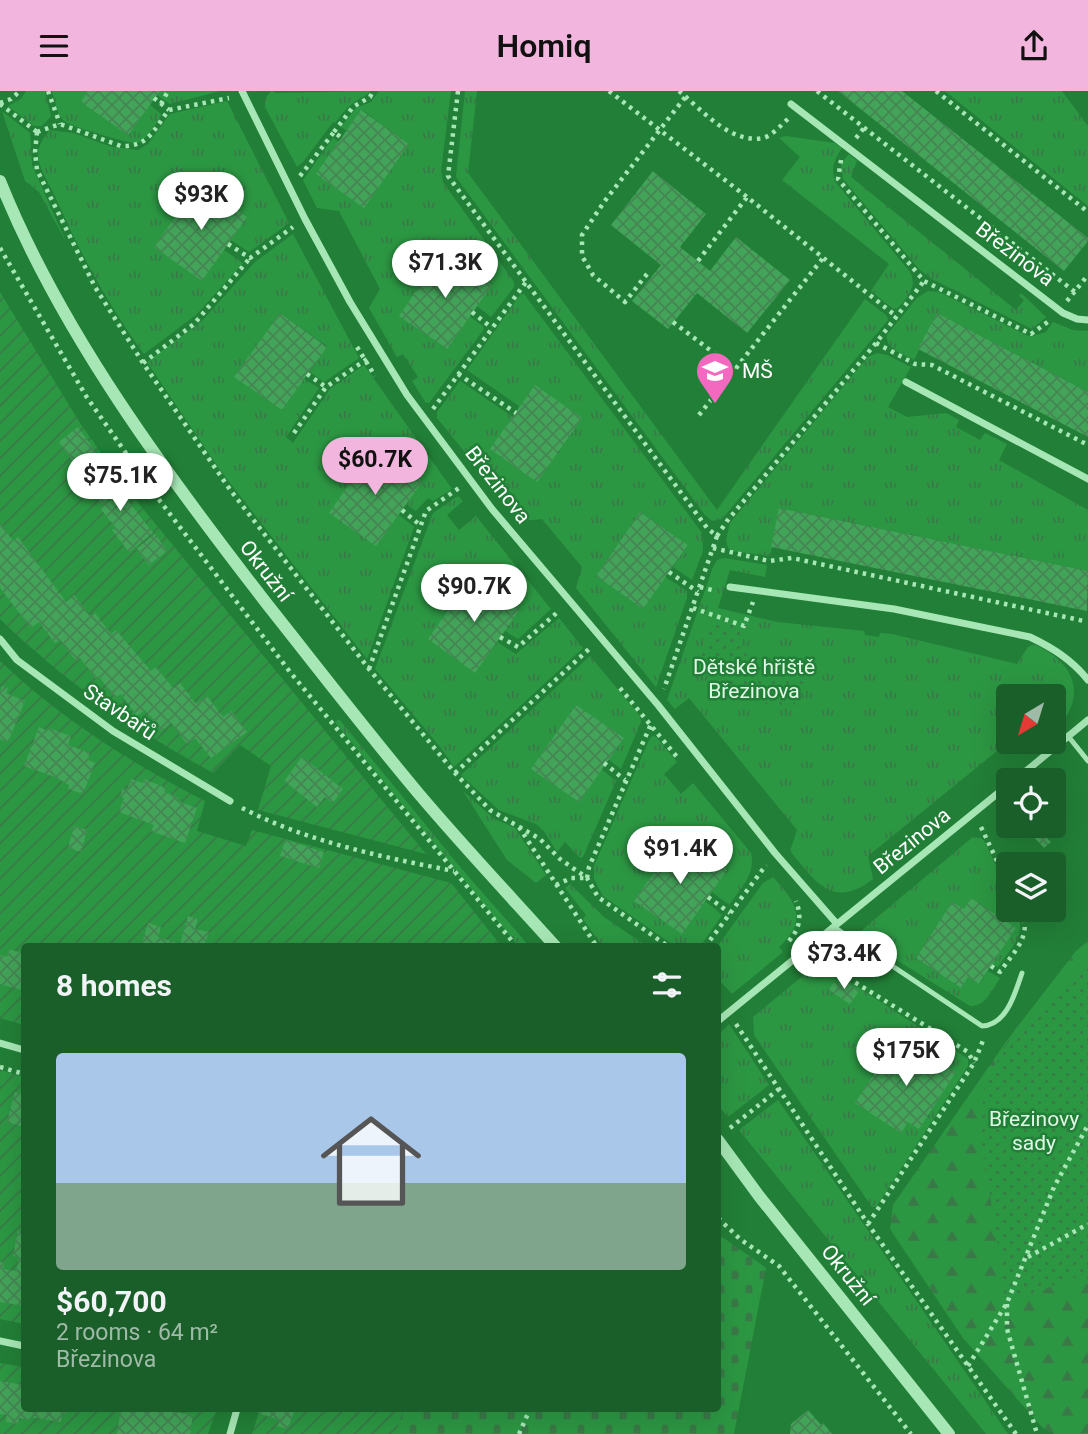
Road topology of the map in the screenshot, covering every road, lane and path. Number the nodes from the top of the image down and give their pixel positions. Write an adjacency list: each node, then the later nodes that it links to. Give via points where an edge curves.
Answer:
1 (20, 91): 14 (path)
2 (48, 91): 19 (path)
3 (167, 91): 15 (path)
4 (373, 91): 23 (path)
5 (458, 91): 38 (path, via 448,176)
6 (609, 91): 21 (path)
7 (679, 91): 11 (path)
8 (818, 91): 18 (path); 20 (path)
9 (936, 91): 29 (path)
10 (244, 92): 27 (street, Březinova)
11 (686, 96): 18 (path, via 728,131 744,138 765,138); 21 (path)
12 (154, 98): 15 (path)
13 (230, 98): 17 (path)
14 (0, 103): 22 (path)
15 (161, 103): 17 (path)
16 (791, 104): 18 (street, Březinova)
17 (169, 110): 19 (path, via 144,143 132,147)
18 (799, 110): 25 (street, Březinova)
19 (60, 124): 22 (path)
20 (864, 128): 25 (path); 36 (path, via 1075,292)
21 (660, 131): 28 (path); 35 (path, via 582,235 582,256 593,275 625,302)
22 (37, 132): 47 (path, via 37,170 95,287)
23 (334, 132): 24 (path); 27 (path)
24 (342, 138)
25 (849, 148): 37 (path, via 840,162 838,179); 42 (street, Březinova, via 1063,313)
26 (0, 181): 98 (street, Okružní, via 56,296 110,388 208,527 419,794)
27 (289, 190): 76 (street, Březinova, via 407,395 492,509)
28 (747, 197): 33 (path); 34 (path)
29 (1088, 212)
30 (294, 226): 32 (path)
31 (228, 244): 32 (path)
32 (250, 258): 47 (path, via 194,324)
33 (823, 258): 40 (path); 48 (path)
34 (698, 261)
35 (647, 274)
36 (1088, 275)
37 (925, 281): 40 (path); 41 (path, via 1031,334)
38 (526, 282): 44 (path); 62 (path)
39 (472, 312): 44 (path)
40 (896, 316): 45 (path)
41 (1054, 316)
42 (1088, 320)
43 (673, 322): 48 (path)
44 (492, 328): 50 (path)
45 (876, 343): 57 (path, via 915,364 932,365); 62 (path)
46 (364, 360): 52 (path)
47 (143, 363): 74 (path, via 231,491)
48 (735, 369): 55 (path)
49 (307, 374): 52 (path)
50 (458, 375): 53 (path); 54 (path)
51 (906, 382): 58 (street)
52 (326, 387): 56 (path)
53 (432, 410)
54 (516, 413)
55 (699, 415)
56 (294, 433)
57 (1088, 445)
58 (1088, 479)
59 (458, 488): 61 (path, via 426,511)
60 (402, 510): 61 (path)
61 (421, 525): 74 (path)
62 (718, 536): 63 (path)
63 (713, 548): 66 (path); 70 (path, via 769,561 792,558)
64 (669, 572): 66 (path)
65 (730, 587): 67 (street)
66 (698, 592): 68 (path)
67 (757, 592): 68 (path, via 744,626); 75 (street, via 894,609 1030,637 1068,659)
68 (693, 608): 76 (path)
69 (559, 611): 71 (path, via 518,647)
70 (1084, 621)
71 (500, 637)
72 (0, 639): 85 (street, Stavbařů, via 18,660 113,731)
73 (590, 649): 82 (path)
74 (369, 669): 82 (path)
75 (1088, 680)
76 (658, 705): 83 (path); 96 (street, Březinova)
77 (1088, 720): 78 (street)
78 (1068, 736): 79 (lane); 81 (street)
79 (1088, 761)
80 (604, 763): 83 (path)
81 (1030, 768)
82 (455, 773): 87 (path, via 490,810)
83 (625, 780): 90 (path)
84 (996, 795): 96 (street, Březinova)
85 (230, 801): 97 (path, via 263,818 351,849 455,871)
86 (980, 826): 88 (path)
87 (518, 827): 90 (path); 91 (path)
88 (996, 859)
89 (773, 872): 94 (path, via 766,864)
90 (587, 878): 91 (path, via 571,878); 100 (path, via 598,897)
91 (556, 885): 99 (path)
92 (794, 895): 102 (path, via 799,924 784,946)
93 (708, 897): 94 (path)
94 (730, 913): 101 (path)
95 (1026, 922): 103 (path, via 1025,934 1000,972)
96 (836, 926): 102 (street, Březinova); 107 (lane, via 966,1017)
97 (514, 943)
98 (552, 943)
99 (594, 943)
100 (663, 943)
101 (708, 943)
102 (795, 959): 105 (street, Březinova); 110 (path, via 803,970 827,965 968,1052)
103 (991, 967)
104 (1022, 974): 107 (lane, via 1008,1009)
105 (728, 1013): 106 (street, Březinova); 113 (path)
106 (721, 1019)
107 (989, 1025): 110 (path)
108 (0, 1044): 109 (street)
109 (21, 1049)
110 (974, 1063): 118 (path)
111 (0, 1067): 112 (path)
112 (21, 1073)
113 (779, 1089): 115 (path); 118 (path)
114 (1088, 1125): 120 (path, via 1054,1187)
115 (728, 1130)
116 (721, 1144): 130 (street, Okružní)
117 (721, 1221): 129 (path, via 779,1266)
118 (868, 1224): 124 (path)
119 (1088, 1224): 120 (path)
120 (1027, 1257): 121 (path)
121 (1007, 1303): 124 (path); 132 (path, via 1007,1329)
122 (0, 1341): 123 (street)
123 (21, 1345)
124 (968, 1366): 131 (path)
125 (236, 1412): 127 (street)
126 (529, 1412): 128 (path)
127 (230, 1434)
128 (519, 1434)
129 (911, 1434)
130 (949, 1434)
131 (1016, 1434)
132 (1037, 1434)

